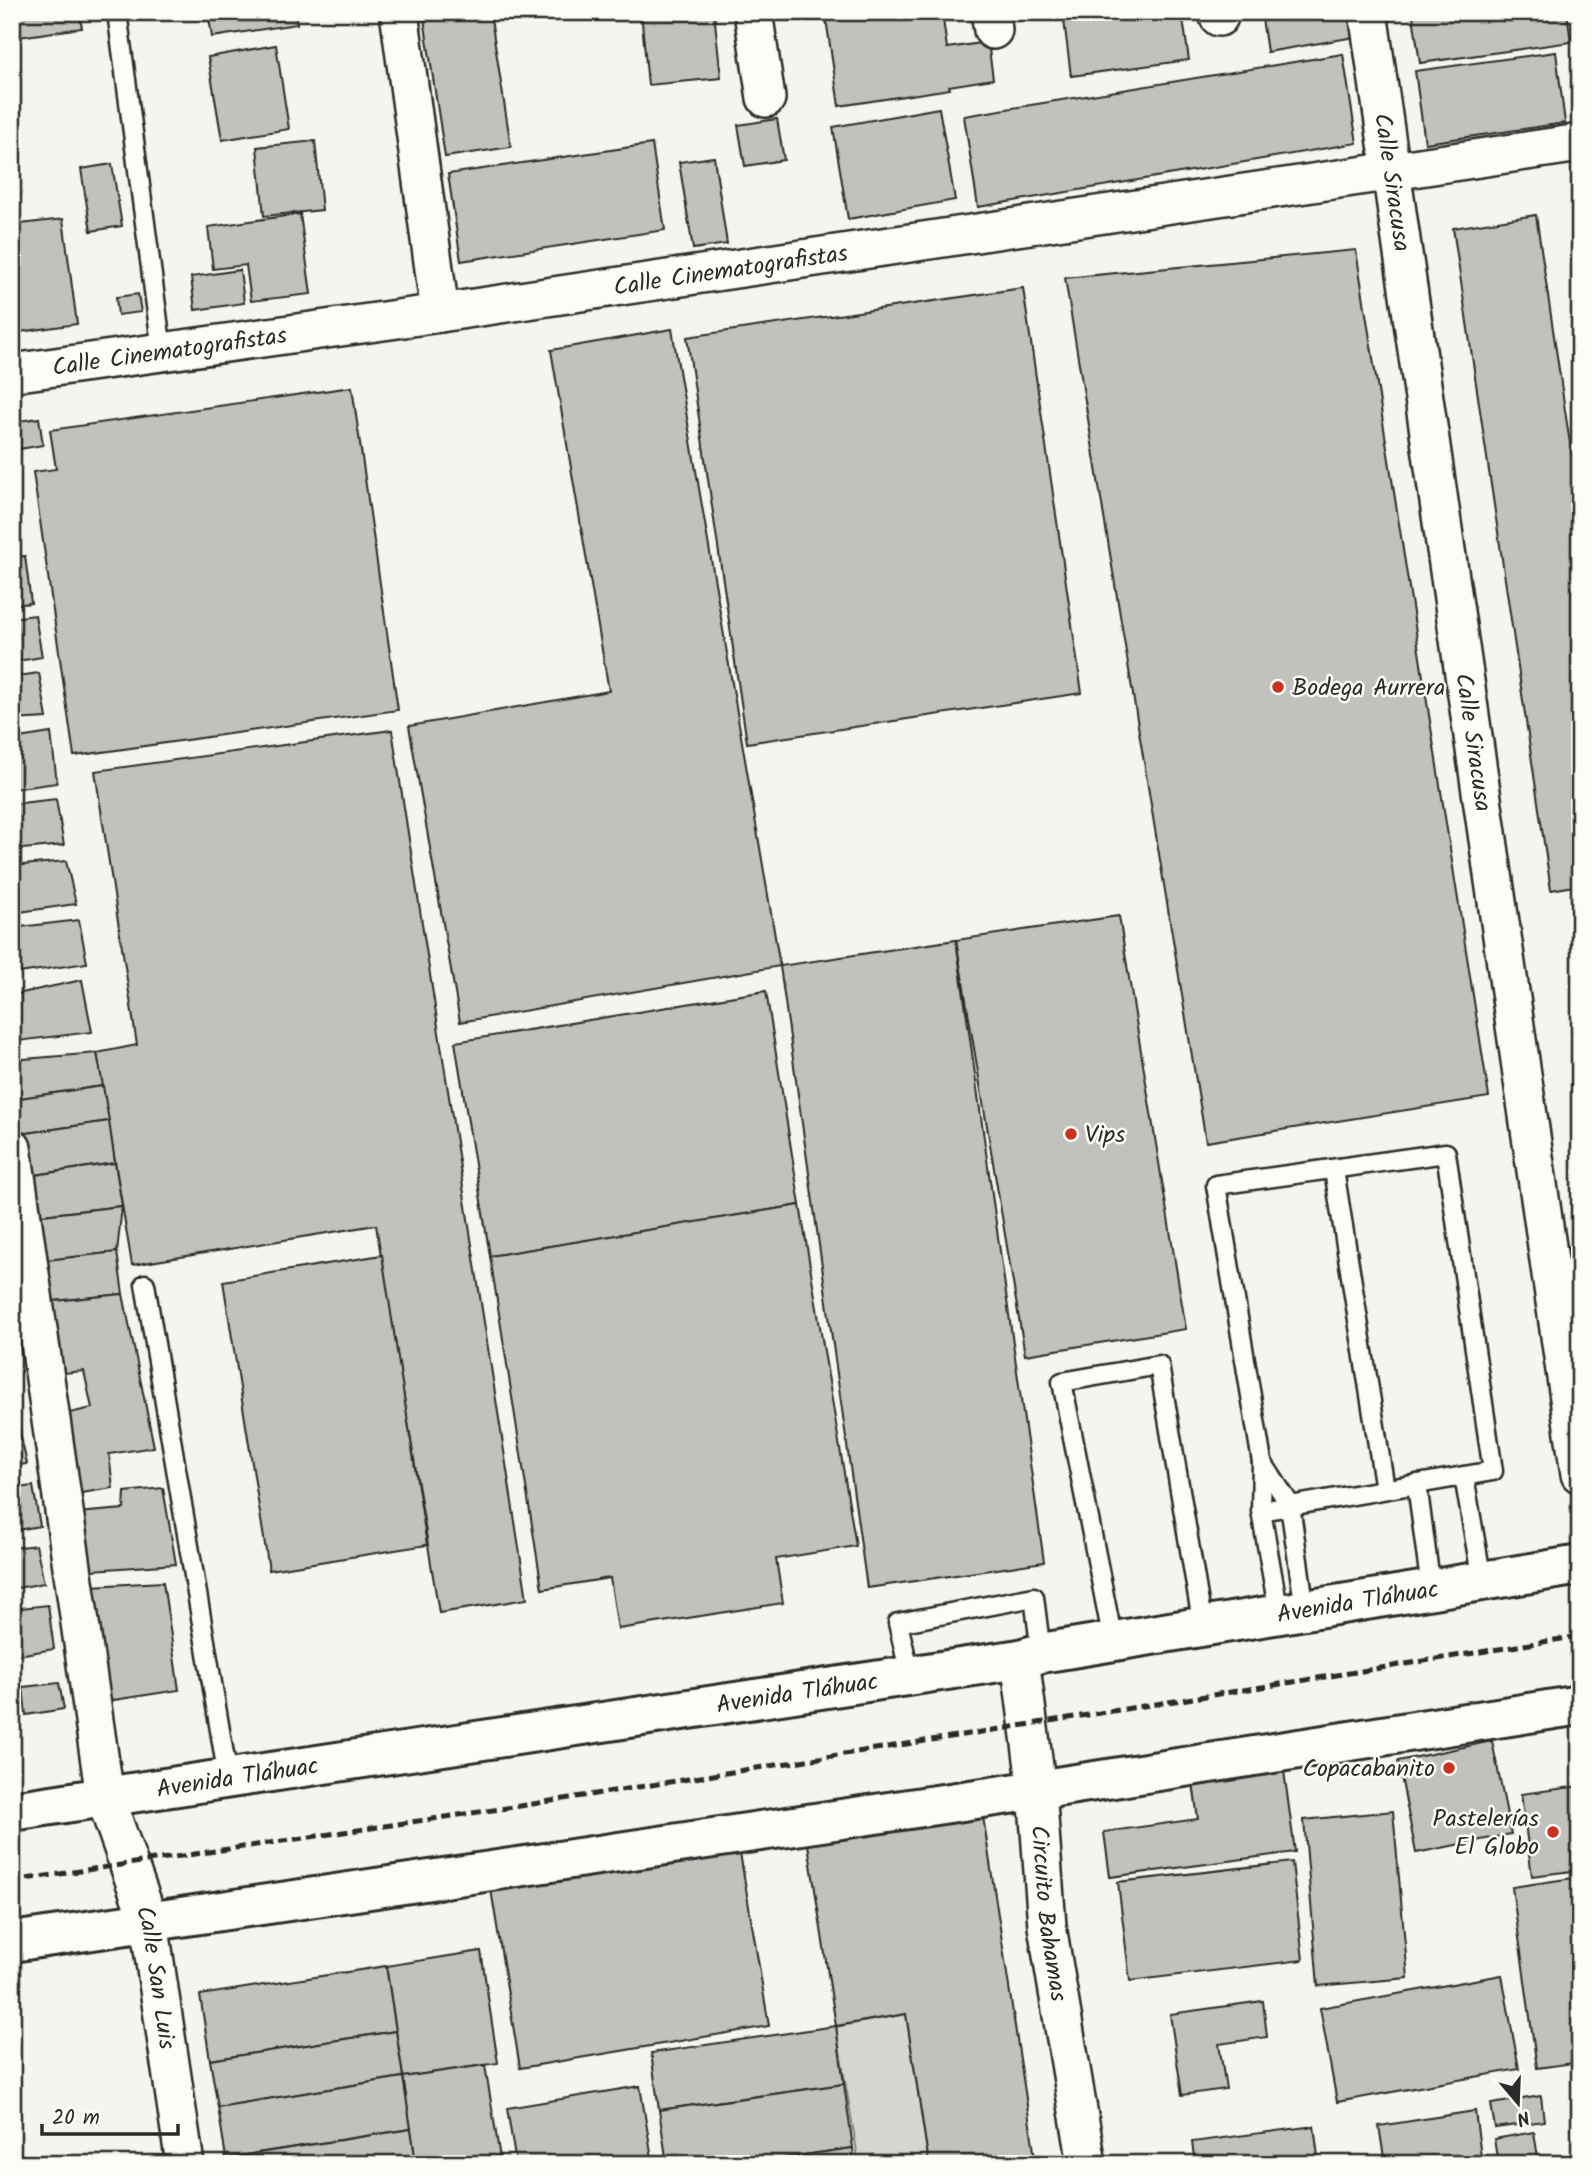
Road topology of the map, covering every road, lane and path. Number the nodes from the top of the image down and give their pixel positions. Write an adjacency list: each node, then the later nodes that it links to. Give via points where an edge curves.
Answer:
1 (117, 12): 9 (lane)
2 (399, 12): 8 (street)
3 (753, 12): 5 (street)
4 (1368, 12): 7 (street, Calle Siracusa)
5 (766, 98)
6 (1580, 143): 7 (street, Calle Cinematografistas)
7 (1391, 172): 8 (street, Calle Cinematografistas); 15 (street, Calle Siracusa)
8 (440, 313): 9 (street, Calle Cinematografistas)
9 (162, 351): 10 (street, Calle Cinematografistas)
10 (12, 373)
11 (12, 1148): 32 (street, Calle San Luis)
12 (1334, 1170): 14 (lane, via 1216,1185); 16 (lane, via 1446,1153 1493,1471); 18 (lane)
13 (145, 1284): 30 (lane)
14 (1262, 1462): 19 (lane); 20 (lane)
15 (1580, 1474)
16 (1464, 1476): 17 (lane); 22 (lane)
17 (1417, 1484): 18 (lane); 23 (lane)
18 (1385, 1489): 19 (lane)
19 (1290, 1506): 20 (lane); 24 (lane)
20 (1261, 1511): 24 (lane)
21 (1580, 1565): 22 (main road, Avenida Tláhuac)
22 (1482, 1581): 23 (main road, Avenida Tláhuac)
23 (1431, 1589): 24 (main road, Avenida Tláhuac)
24 (1292, 1612): 25 (main road, Avenida Tláhuac)
25 (1203, 1627): 26 (main road, Avenida Tláhuac); 26 (lane, via 1159,1365 1062,1382)
26 (1113, 1641): 27 (main road, Avenida Tláhuac)
27 (1030, 1656): 28 (main road, Avenida Tláhuac); 28 (lane, via 1034,1597 898,1623); 31 (street, Circuito Bahamas)
28 (910, 1675): 30 (main road, Avenida Tláhuac)
29 (1580, 1705): 31 (main road)
30 (228, 1778): 32 (main road, Avenida Tláhuac)
31 (1037, 1790): 34 (main road); 37 (street, Circuito Bahamas, via 1047,1926)
32 (104, 1797): 33 (main road, Avenida Tláhuac); 34 (street, Calle San Luis)
33 (12, 1811)
34 (149, 1922): 35 (main road); 36 (street, Calle San Luis)
35 (12, 1942)
36 (185, 2164)
37 (1087, 2164)

